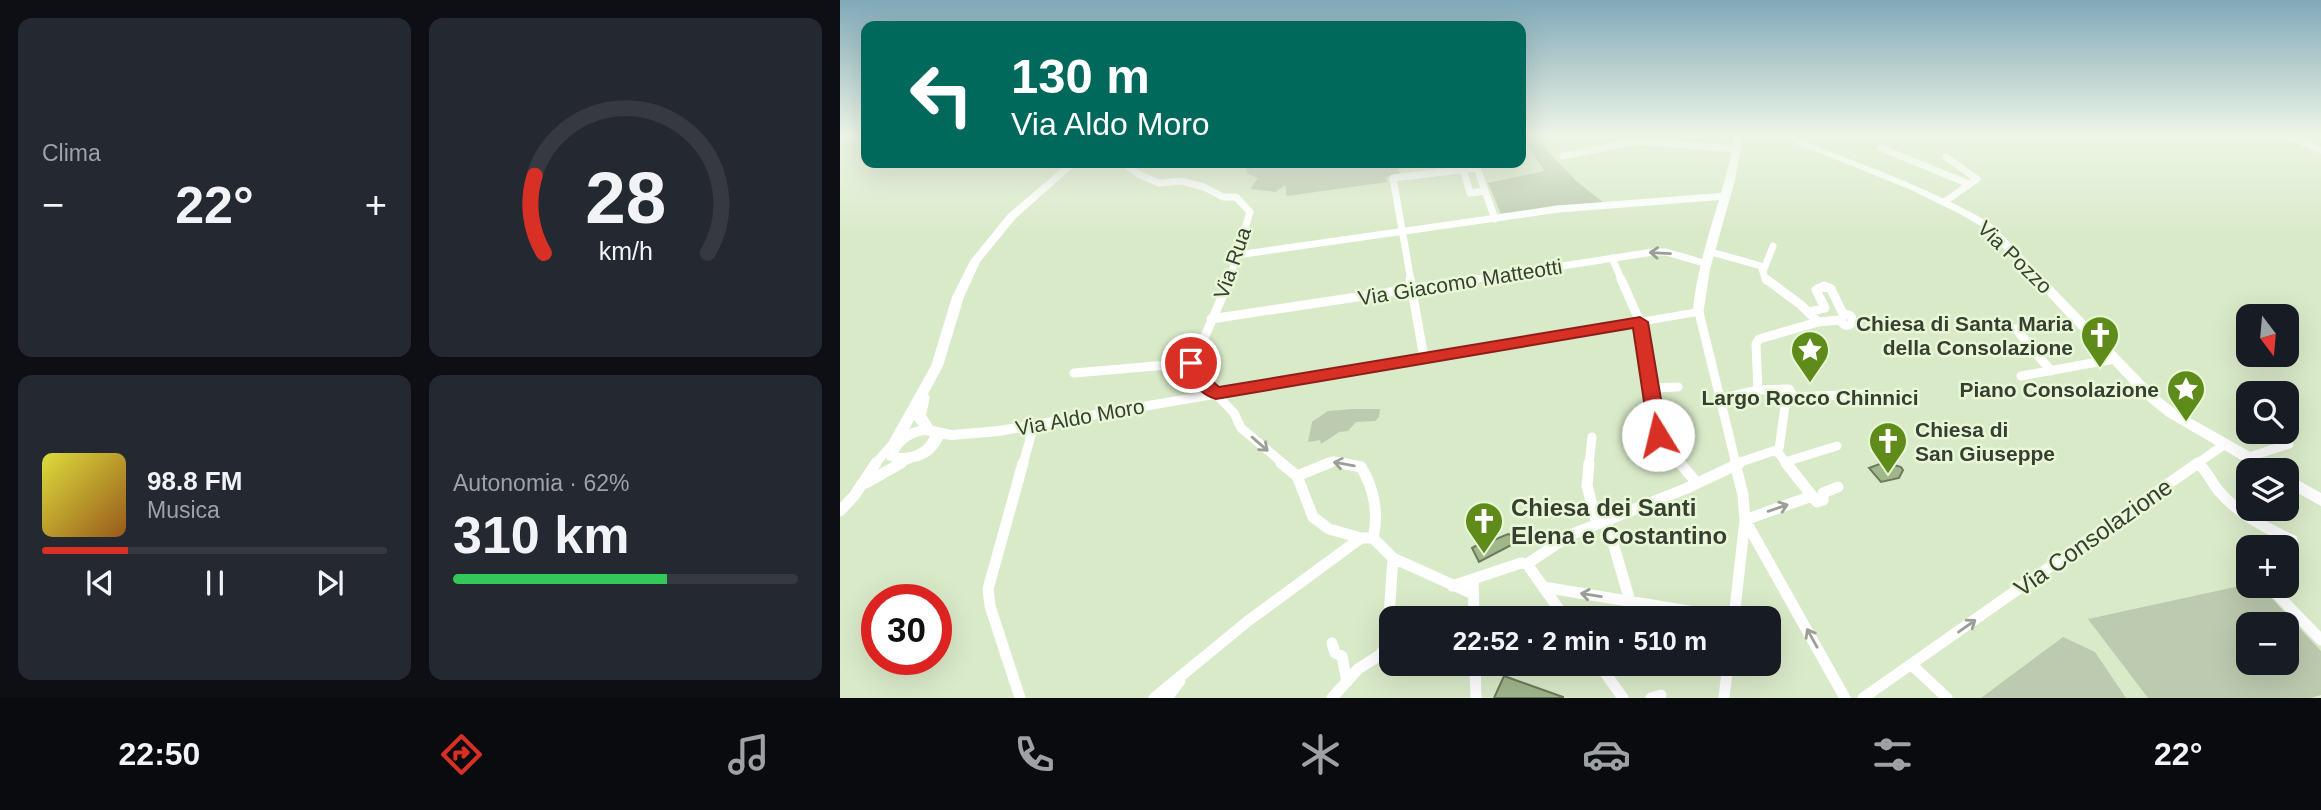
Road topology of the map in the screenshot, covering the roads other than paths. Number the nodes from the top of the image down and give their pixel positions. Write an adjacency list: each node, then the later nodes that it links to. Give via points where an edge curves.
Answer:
1 (1067, 168): 36 (street, via 1012,216 975,261)
2 (1130, 168): 16 (street, Via Rua, via 1159,183 1181,181 1223,197 1236,197 1250,212)
3 (1733, 168): 10 (street)
4 (1866, 168): 11 (street, Via Pozzo)
5 (1929, 168): 8 (street)
6 (1960, 168): 8 (street, via 1977,179)
7 (1463, 169): 9 (street, via 1477,168); 9 (street, via 1470,193); 13 (street, via 1393,178)
8 (1969, 184): 11 (street)
9 (1485, 191): 12 (street)
10 (1726, 196): 12 (street, via 1559,209); 15 (street)
11 (1944, 202): 28 (street, Via Pozzo, via 2000,237)
12 (1495, 219): 13 (street)
13 (1402, 232): 16 (street); 20 (street)
14 (1773, 246): 19 (street)
15 (1711, 252): 18 (street); 19 (street)
16 (1237, 255): 23 (street, Via Rua)
17 (1612, 258): 18 (street, Via Giacomo Matteotti, one-way to 17, via 1659,251); 20 (street, Via Giacomo Matteotti); 24 (street)
18 (1707, 264): 21 (street, via 1699,290)
19 (1764, 269): 22 (street, via 1767,282)
20 (1412, 290): 23 (street, Via Giacomo Matteotti); 27 (street)
21 (1699, 312): 24 (street, Via Aldo Moro); 40 (street)
22 (1809, 312): 25 (street); 25 (street, via 1825,308 1816,290 1830,289 1842,318)
23 (1211, 319): 29 (street, Via Rua)
24 (1640, 322): 27 (street, Via Aldo Moro); 34 (street)
25 (1818, 322): 35 (street, via 1759,339)
26 (2016, 329): 30 (street)
27 (1424, 358): 37 (street, Via Aldo Moro)
28 (2114, 359): 30 (street); 45 (street, Via Pozzo, via 2171,413)
29 (1191, 363): 31 (street); 37 (street, via 1192,373)
30 (2051, 371): 32 (street)
31 (1074, 373)
32 (2021, 376)
33 (1678, 387): 34 (street)
34 (1650, 388): 56 (street, via 1658,435)
35 (1758, 390): 39 (street, via 1788,389); 40 (street)
36 (924, 393): 42 (street, via 919,416); 47 (street)
37 (1216, 393): 41 (street, Via Aldo Moro); 55 (street, one-way to 55, via 1241,428)
38 (1867, 394): 39 (street)
39 (1794, 397): 49 (street, via 1785,406)
40 (1720, 399): 54 (street)
41 (1034, 425): 43 (street, Via Aldo Moro); 87 (street, via 988,589)
42 (933, 431): 43 (street, via 963,435); 47 (street, via 912,432); 50 (street, via 936,442)
43 (999, 431): 50 (street)
44 (1592, 437): 64 (street, via 1587,486)
45 (2225, 444): 51 (street, Via Pozzo); 53 (street, Via Consolazione)
46 (2289, 444): 51 (street)
47 (894, 445): 50 (street, via 891,454 895,458); 57 (street)
48 (1837, 446): 52 (street)
49 (1776, 450): 52 (street); 54 (street)
50 (919, 455): 57 (street)
51 (2249, 457)
52 (1785, 463): 60 (street)
53 (2198, 463): 65 (street, via 2217,489); 82 (street, Via Consolazione, one-way to 53)
54 (1736, 464): 56 (street); 63 (street)
55 (1297, 475): 66 (street, via 1313,517 1329,528); 66 (street, one-way to 55, via 1376,529 1368,477 1360,467 1333,461)
56 (1696, 482): 64 (street)
57 (862, 486): 62 (street)
58 (2299, 487): 61 (street)
59 (1838, 488): 60 (street, via 1823,492 1823,500 1817,502)
60 (1812, 496): 63 (street, one-way to 60)
61 (2321, 500)
62 (840, 511)
63 (1745, 520): 78 (street); 94 (street, one-way to 63)
64 (1601, 521): 68 (street, via 1563,539); 74 (street)
65 (2279, 535)
66 (1367, 538): 67 (street); 81 (street)
67 (1393, 558): 70 (street); 86 (street, via 1387,645)
68 (1527, 564): 69 (street); 71 (street)
69 (1473, 579): 70 (street); 72 (street)
70 (1452, 586): 72 (street)
71 (1543, 587): 74 (street, one-way to 71); 76 (street)
72 (1473, 594): 75 (street)
73 (2283, 598): 79 (street)
74 (1630, 601): 77 (street)
75 (1474, 606)
76 (1556, 606)
77 (1660, 606)
78 (1734, 606)
79 (2321, 640)
80 (1332, 643): 86 (street, via 1335,653 1342,656)
81 (1194, 663): 88 (street); 89 (street)
82 (1912, 665): 95 (street, Via Consolazione); 96 (street)
83 (1475, 676): 91 (street)
84 (1607, 676): 92 (street)
85 (1727, 676): 93 (street)
86 (1347, 681): 90 (street)
87 (1020, 698)
88 (1154, 698)
89 (1167, 698)
90 (1332, 698)
91 (1476, 698)
92 (1623, 698)
93 (1724, 698)
94 (1845, 698)
95 (1863, 698)
96 (1947, 698)

